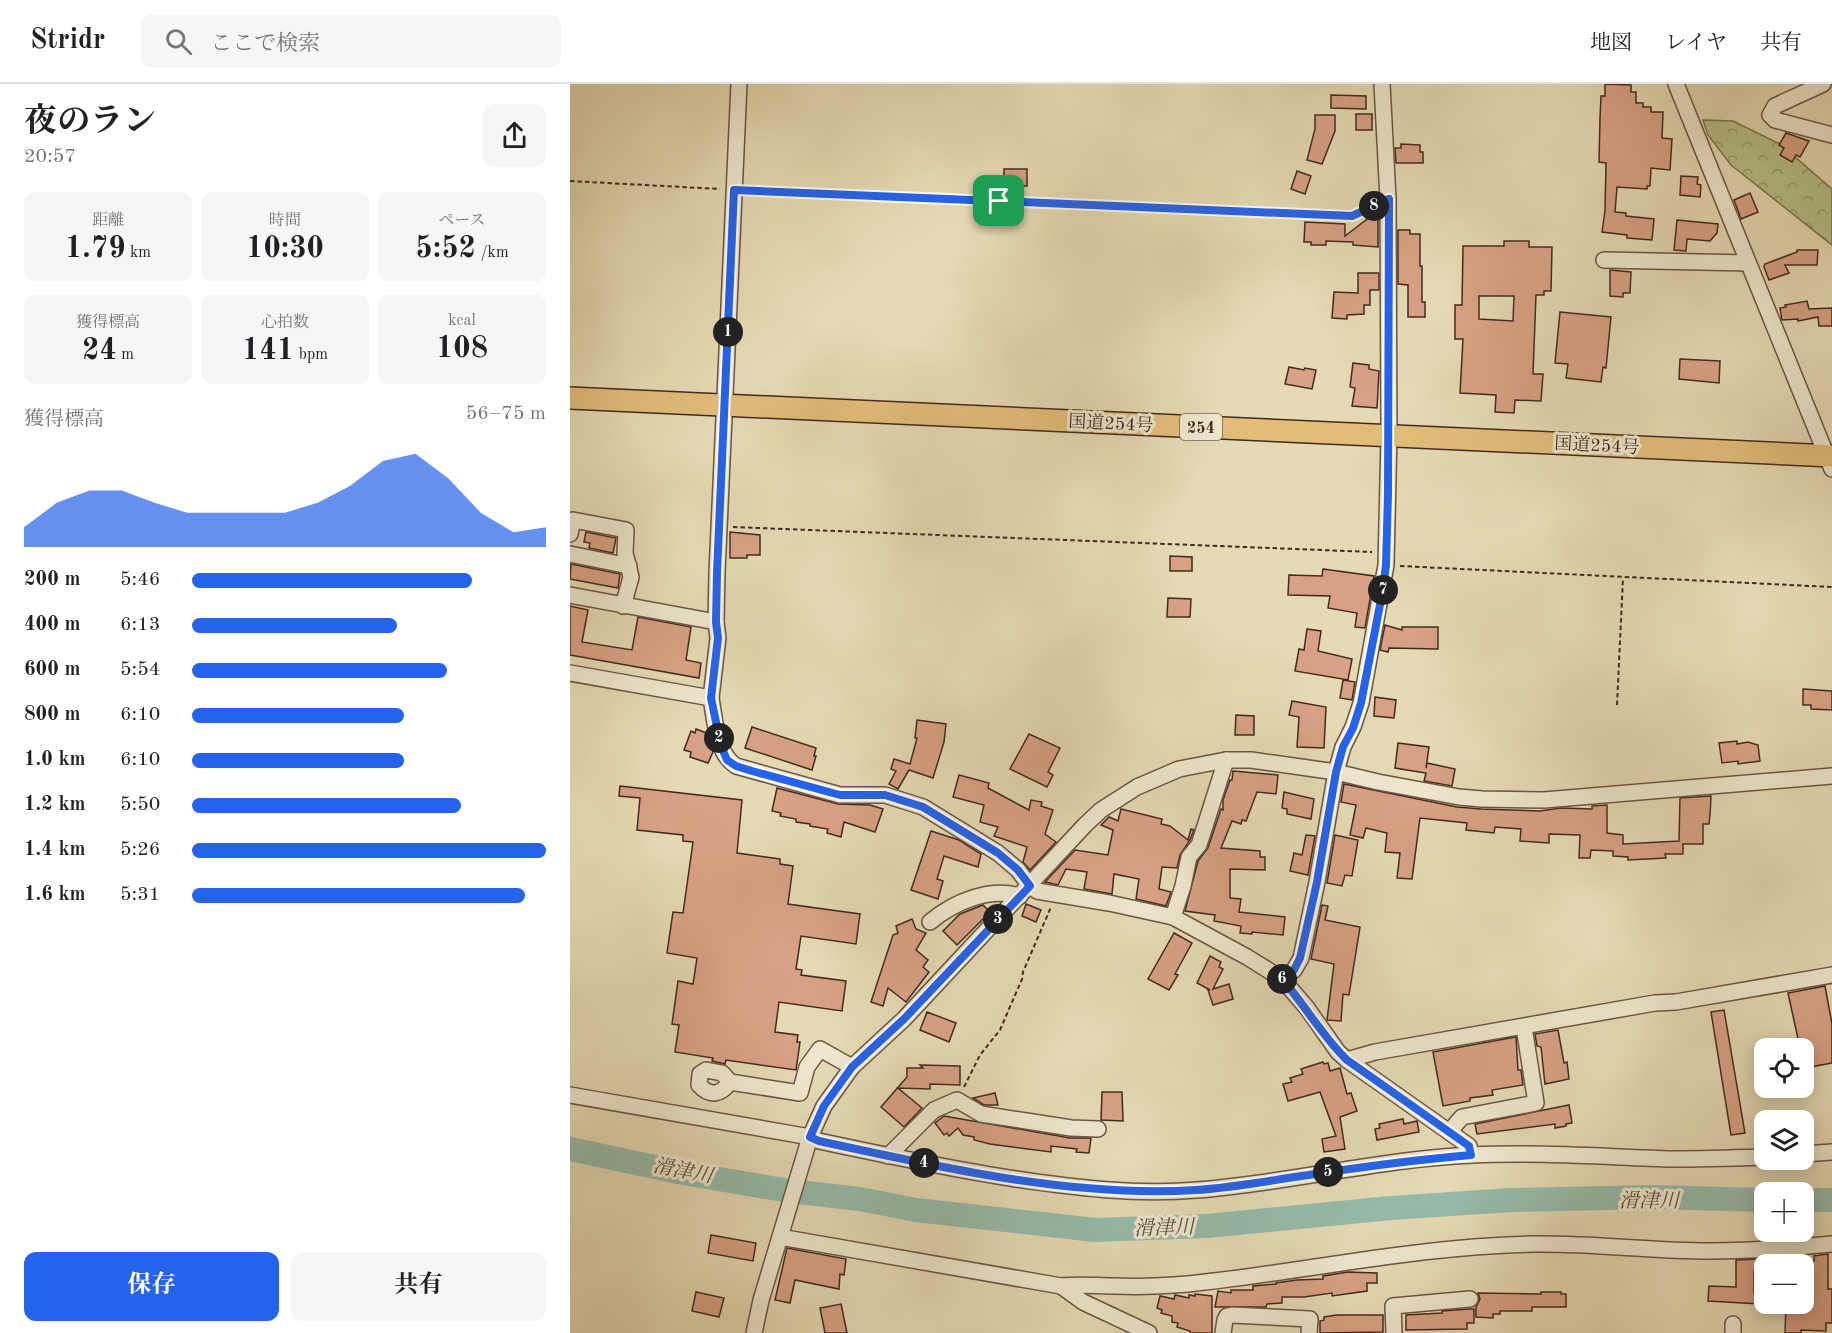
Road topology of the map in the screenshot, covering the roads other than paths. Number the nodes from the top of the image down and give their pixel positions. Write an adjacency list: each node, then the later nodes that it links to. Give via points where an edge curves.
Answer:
1 (739, 84): 9 (street)
2 (1382, 84): 10 (street, via 1389,199)
3 (1676, 84): 7 (street)
4 (1823, 84): 5 (street, via 1775,106 1770,115 1775,120)
5 (1832, 135)
6 (1604, 260): 7 (street)
7 (1748, 263): 11 (street)
8 (570, 398): 9 (highway, 国道254号 / 254)
9 (725, 405): 10 (highway, 国道254号 / 254); 17 (street)
10 (1389, 435): 11 (highway, 国道254号 / 254); 21 (street, via 1387,559 1361,703)
11 (1830, 460)
12 (570, 534): 14 (street, via 573,520 626,530)
13 (570, 554): 14 (street)
14 (629, 566): 16 (street, via 631,577)
15 (570, 595): 16 (street)
16 (623, 606): 17 (street)
17 (716, 622): 19 (street, via 718,638)
18 (570, 673): 19 (street)
19 (711, 698): 23 (street, via 721,746 727,760 736,766 840,795 885,795 923,807 998,853 1018,870)
20 (1226, 760): 21 (street); 23 (street, via 1179,769 1119,798 1085,825); 24 (street, via 1199,845 1189,857)
21 (1336, 772): 22 (street, via 1459,797 1544,800); 27 (street, via 1300,958 1294,970)
22 (1832, 776)
23 (1025, 891): 24 (street, via 1084,898); 25 (street, via 991,893 945,909); 30 (street, via 904,1019)
24 (1173, 917): 27 (street)
25 (930, 922)
26 (1832, 975): 28 (street)
27 (1282, 979): 29 (street)
28 (1524, 1027): 29 (street); 34 (street, via 1536,1103 1462,1117)
29 (1347, 1060): 34 (street)
30 (852, 1067): 31 (street, via 820,1049 807,1067 800,1093); 35 (street, via 824,1106)
31 (730, 1082)
32 (570, 1095): 35 (street)
33 (1098, 1129): 39 (street, via 981,1114 957,1100 933,1110)
34 (1449, 1132): 38 (street, via 1469,1146)
35 (809, 1139): 39 (street); 41 (street)
36 (1832, 1152): 37 (street)
37 (1814, 1153)
38 (1471, 1155): 39 (street, via 1196,1190 1129,1191 1075,1188); 40 (street)
39 (888, 1156)
40 (1754, 1157)
41 (780, 1236): 43 (street); 45 (street)
42 (1832, 1244): 43 (street, via 1709,1251 1535,1244 1468,1246 1186,1284)
43 (1061, 1286): 46 (street, via 1083,1302)
44 (1470, 1299): 49 (street, via 1393,1306)
45 (754, 1333)
46 (1149, 1333)
47 (1223, 1333): 48 (street, via 1227,1316 1232,1315 1310,1319)
48 (1309, 1333)
49 (1394, 1333)

